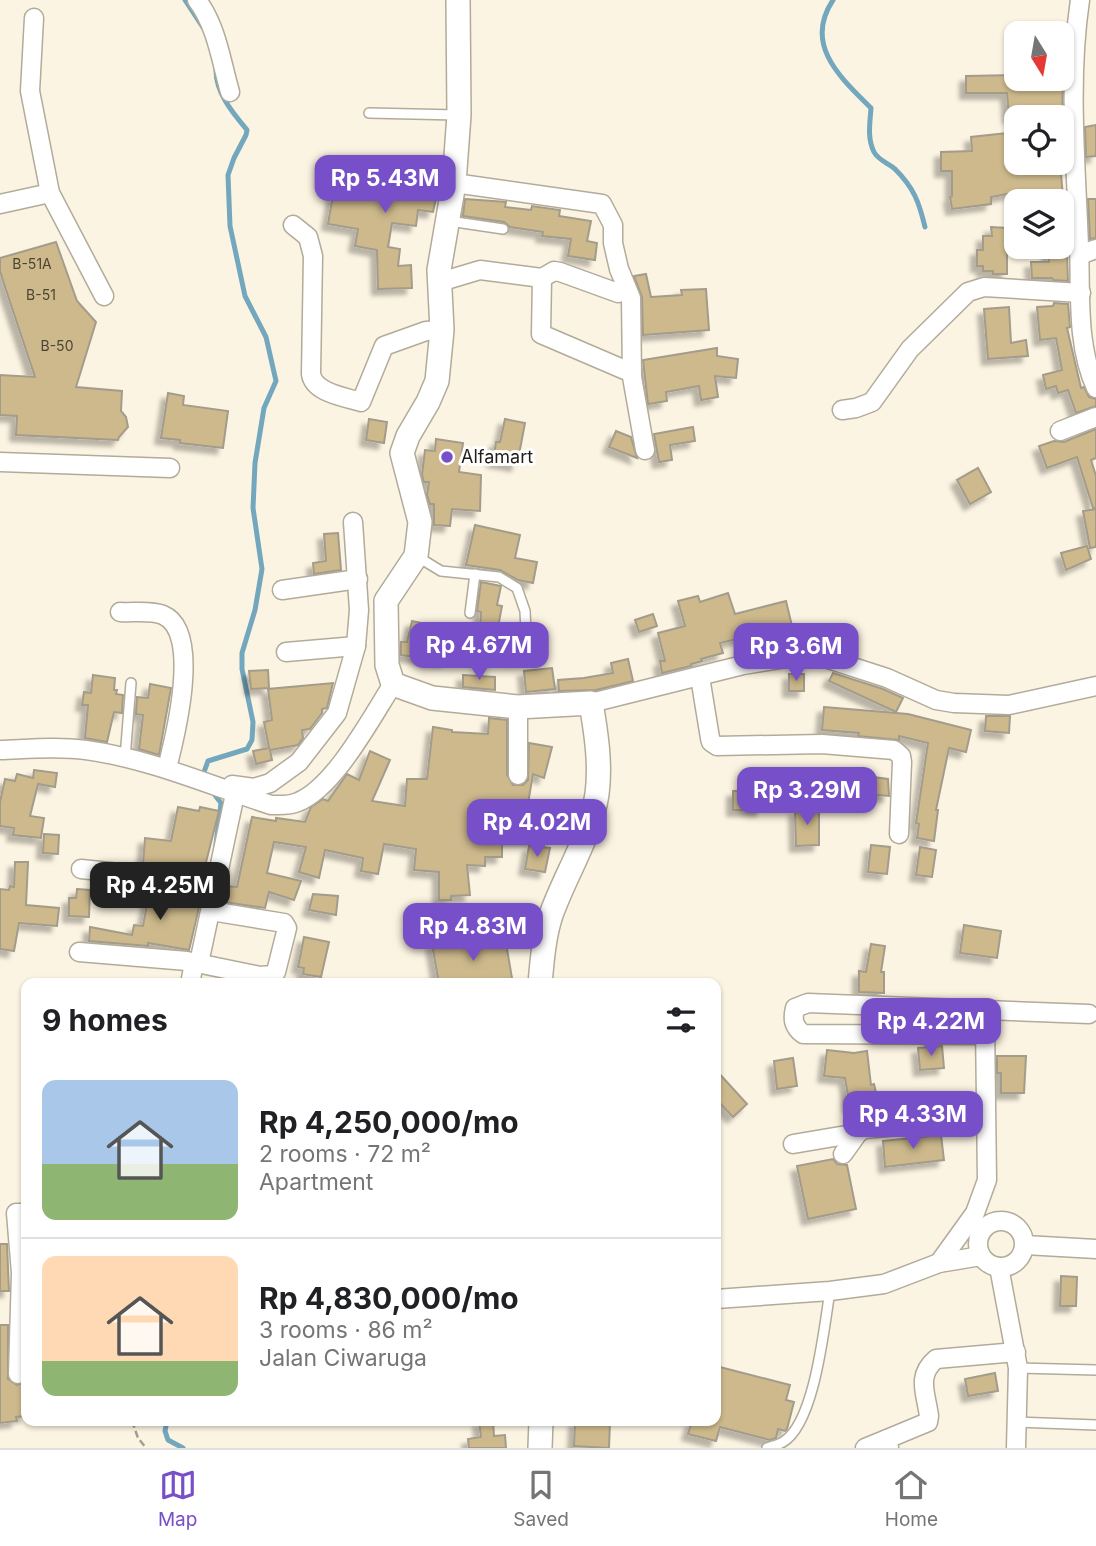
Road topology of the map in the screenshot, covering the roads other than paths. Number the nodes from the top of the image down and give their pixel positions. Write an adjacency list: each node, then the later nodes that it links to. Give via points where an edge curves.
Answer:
1 (197, 0): 5 (street, via 214,33)
2 (458, 0): 7 (street)
3 (1080, 0): 14 (street, via 1074,86)
4 (34, 18): 9 (street, via 30,91)
5 (230, 92)
6 (369, 113): 7 (lane)
7 (459, 116): 8 (street)
8 (454, 183): 11 (street); 26 (street, via 602,204 613,225 619,269 631,298 632,377)
9 (50, 193): 10 (street); 19 (street)
10 (0, 204)
11 (448, 220): 13 (lane); 16 (street)
12 (293, 225): 20 (street, via 308,237 313,256 311,374 318,388 361,402 384,346)
13 (503, 229)
14 (1088, 252): 18 (street)
15 (542, 278): 16 (street, via 480,270); 17 (street, via 560,272); 21 (street, via 541,334)
16 (440, 282): 20 (street)
17 (618, 293)
18 (1081, 293): 22 (street, via 1085,351); 23 (street, via 984,287 968,292 910,349 872,402)
19 (104, 296)
20 (442, 330): 30 (street, via 437,381 402,453 420,522)
21 (625, 370)
22 (1096, 388)
23 (842, 410)
24 (1096, 417): 25 (street)
25 (1060, 431)
26 (645, 450)
27 (0, 462): 28 (street)
28 (170, 468)
29 (354, 522): 32 (street)
30 (416, 556): 31 (lane, via 441,571); 41 (street, via 386,601 387,664)
31 (475, 574): 35 (lane); 38 (lane, via 499,576 517,588 525,611)
32 (358, 579): 33 (street); 36 (street)
33 (282, 590)
34 (120, 612): 47 (street, via 163,615 172,622 180,640 185,664)
35 (470, 613)
36 (356, 646): 37 (street); 49 (street, via 337,713 299,762 270,783 254,788 236,784)
37 (286, 652)
38 (527, 652)
39 (700, 677): 42 (street, via 806,655 887,678 936,700 954,702 1009,705); 43 (street); 51 (street, via 710,738 717,746 822,744 898,752 902,762)
40 (131, 683): 46 (lane)
41 (393, 684): 44 (street, via 432,698); 50 (street, via 344,760 306,797 297,803 271,805)
42 (1096, 686)
43 (591, 703): 44 (street); 58 (street, via 597,794 585,836 551,916)
44 (518, 707): 48 (street)
45 (0, 750): 46 (street, via 85,750)
46 (125, 758): 47 (street)
47 (167, 768): 49 (street)
48 (517, 775)
49 (215, 787): 50 (street)
50 (235, 794): 53 (street)
51 (899, 834)
52 (81, 869): 53 (street)
53 (216, 883): 54 (street)
54 (211, 911): 56 (street); 56 (street, via 284,923 287,928 279,967 272,975 260,976)
55 (79, 952): 56 (street)
56 (197, 963): 57 (street)
57 (192, 978)
58 (540, 978)
59 (986, 1010): 60 (street); 61 (street); 61 (street, via 808,1003 795,1008 793,1021 803,1034)
60 (1090, 1014)
61 (985, 1035): 62 (street)
62 (985, 1119): 63 (street); 70 (street, via 988,1163 984,1194)
63 (858, 1133): 64 (street); 65 (street)
64 (793, 1144)
65 (843, 1154)
66 (21, 1213): 73 (street, via 16,1213)
67 (1025, 1245): 68 (street); 69 (street, via 1015,1225 992,1223 978,1241); 71 (street, via 1019,1259)
68 (1096, 1249)
69 (981, 1256): 70 (street); 71 (street)
70 (939, 1263): 74 (street, via 884,1284)
71 (999, 1268): 78 (street)
72 (21, 1273): 77 (street)
73 (21, 1273)
74 (830, 1291): 75 (street); 86 (lane, via 816,1378 803,1416 782,1443)
75 (721, 1299)
76 (21, 1303): 80 (street)
77 (21, 1303)
78 (1017, 1360): 79 (lane); 81 (street); 84 (street, via 936,1359 923,1377 928,1422)
79 (1096, 1370)
80 (15, 1374)
81 (1016, 1422): 82 (lane); 88 (street)
82 (1096, 1425)
83 (541, 1426): 85 (street)
84 (888, 1443): 87 (street)
85 (541, 1448)
86 (767, 1448)
87 (865, 1448)
88 (1016, 1448)

